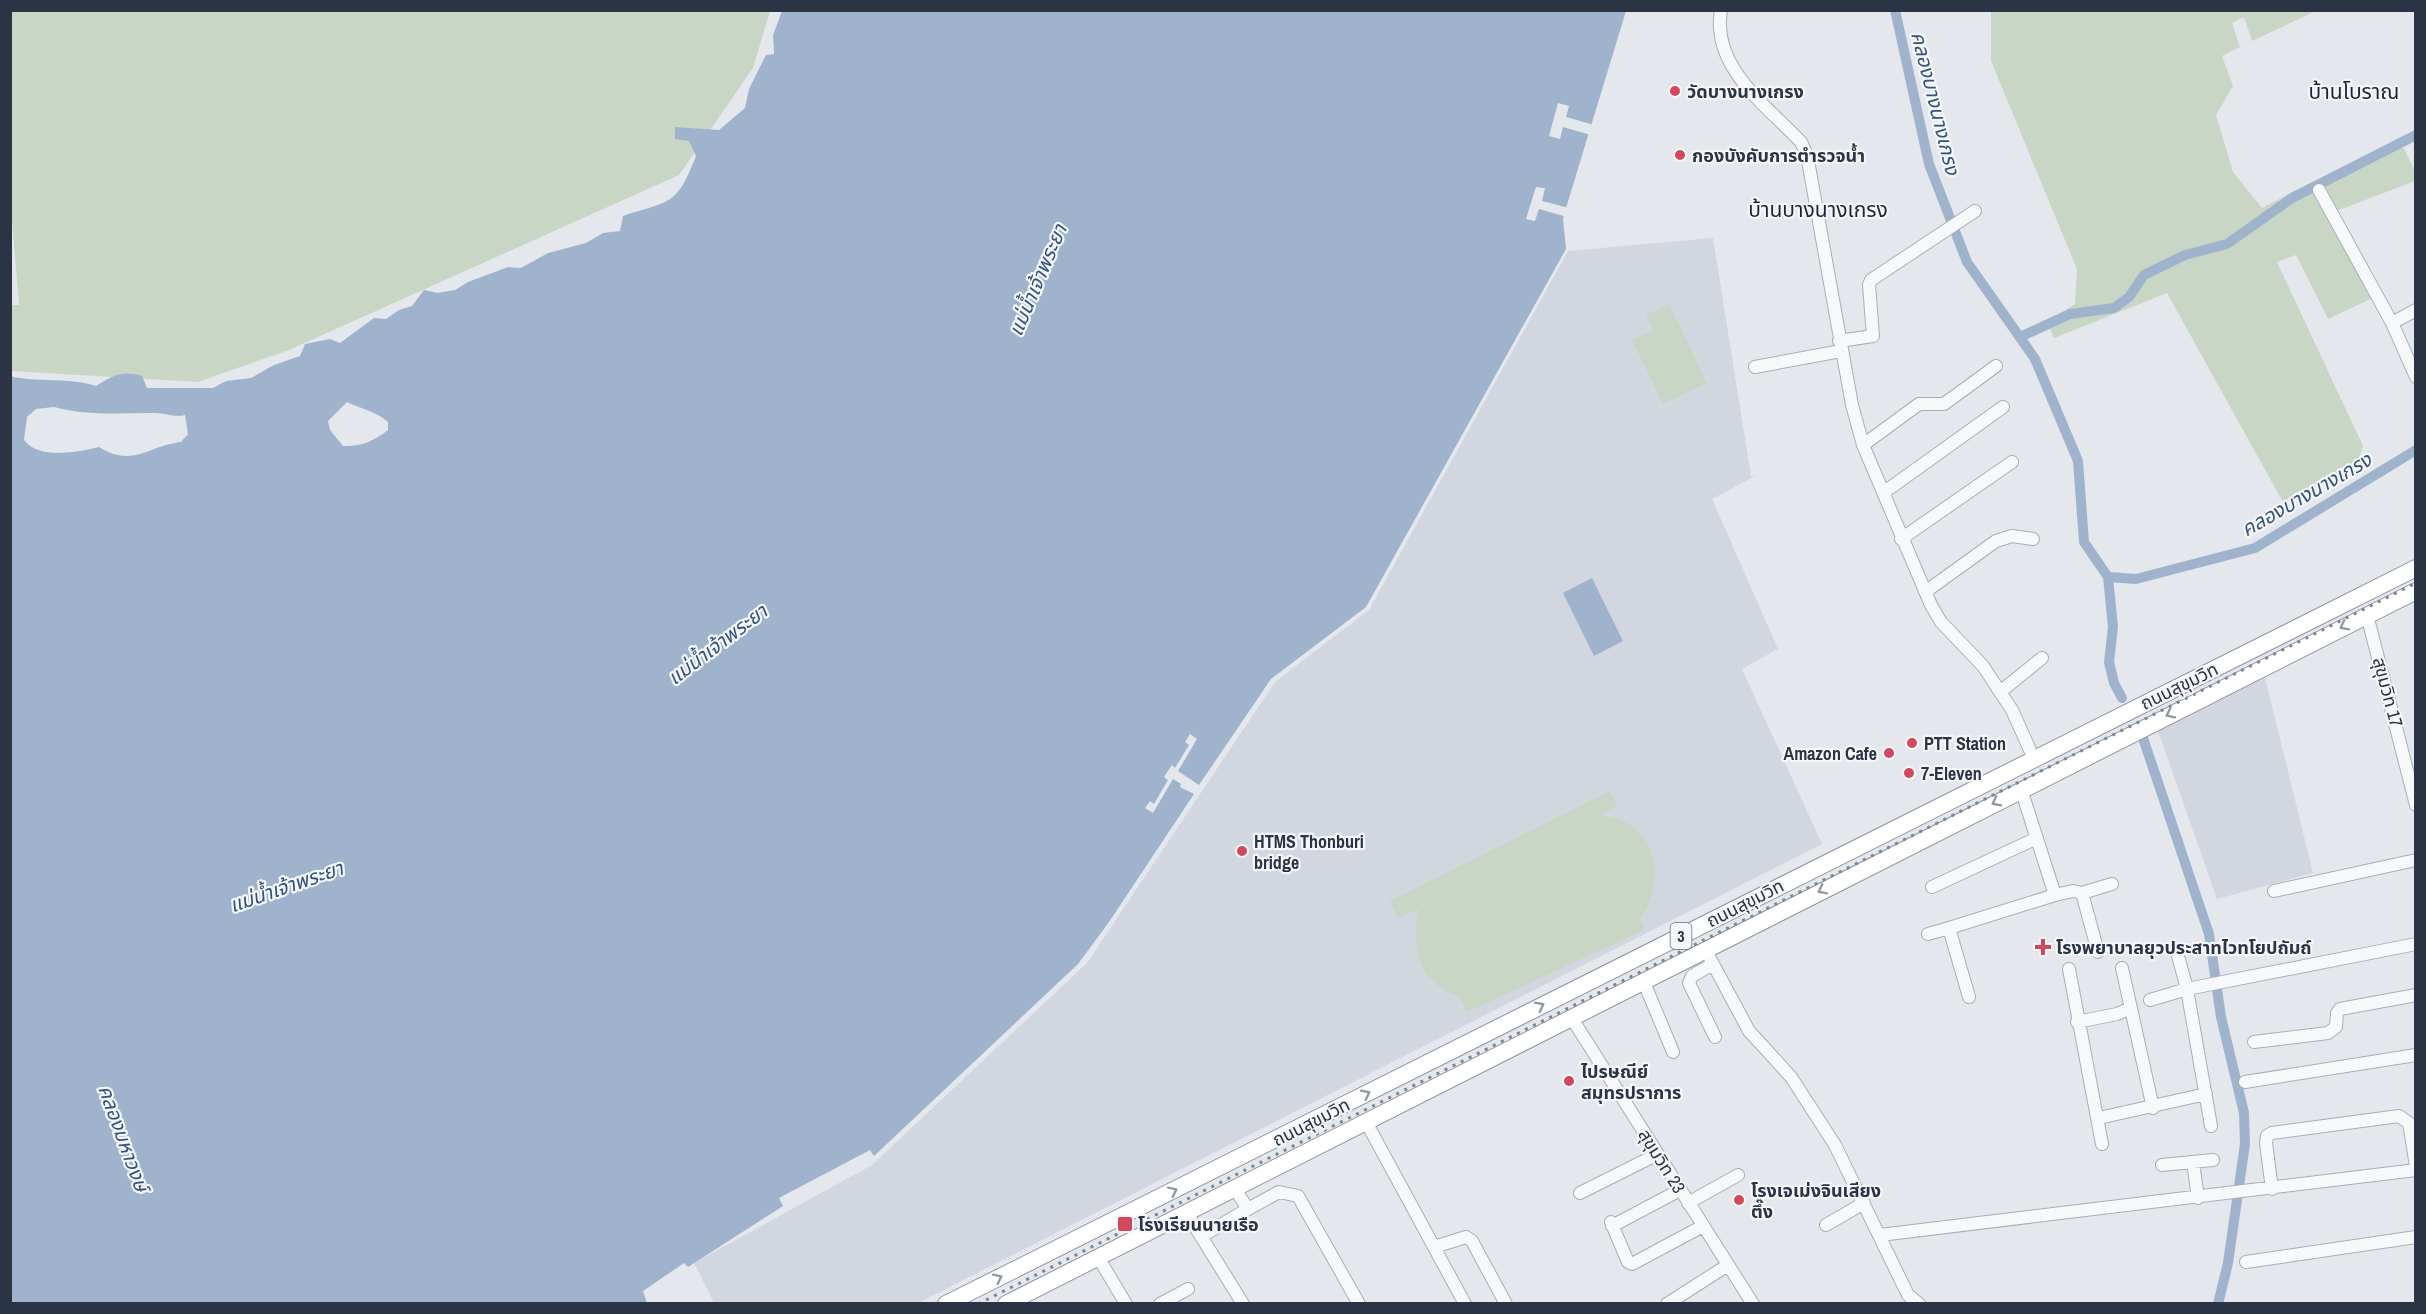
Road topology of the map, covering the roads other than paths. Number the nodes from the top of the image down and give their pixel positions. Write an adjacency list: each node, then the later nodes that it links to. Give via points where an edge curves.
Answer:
1 (1721, 10): 6 (street, via 1720,33 1738,77 1801,142 1807,155)
2 (2319, 190): 5 (street)
3 (1973, 212): 6 (street, via 1869,282 1873,336)
4 (2415, 310): 5 (street)
5 (2391, 323): 7 (street)
6 (1840, 346): 9 (street); 12 (street)
7 (2410, 351): 10 (street)
8 (1996, 366): 12 (street, via 1944,404 1919,404)
9 (1755, 367)
10 (2415, 377)
11 (2003, 407): 14 (street)
12 (1863, 445): 14 (street)
13 (2012, 462): 15 (street)
14 (1884, 493): 15 (street)
15 (1901, 539): 19 (street)
16 (2033, 539): 19 (street, via 2012,536 1996,541)
17 (2415, 568): 23 (highway, ถนนสุขุมวิท / 3)
18 (2415, 591): 20 (highway, ถนนสุขุมวิท / 3)
19 (1925, 592): 22 (street, via 1941,622 1983,666)
20 (2367, 615): 24 (highway, ถนนสุขุมวิท / 3, one-way to 24); 25 (street, สุขุมวิท 17)
21 (2042, 658): 22 (street)
22 (2000, 692): 23 (street)
23 (2034, 759): 59 (highway, ถนนสุขุมวิท / 3, one-way to 23)
24 (2021, 789): 26 (street); 36 (highway, ถนนสุขุมวิท / 3, one-way to 36)
25 (2415, 805)
26 (2037, 838): 29 (street); 32 (street)
27 (2415, 860): 30 (street)
28 (2112, 884): 31 (street)
29 (1932, 887)
30 (2274, 891)
31 (2082, 893): 32 (street); 37 (street)
32 (2055, 895): 33 (street)
33 (1949, 928): 34 (street); 45 (street)
34 (1928, 934)
35 (2415, 944): 43 (street)
36 (1705, 949): 39 (street); 42 (highway, ถนนสุขุมวิท / 3)
37 (2098, 952)
38 (2178, 956): 43 (street)
39 (1713, 964): 50 (street, via 1692,976 1689,983); 77 (street, via 1749,1031 1791,1077 1835,1145)
40 (2122, 968): 47 (street)
41 (2069, 969): 49 (street)
42 (1643, 981): 48 (highway, ถนนสุขุมวิท / 3); 52 (street)
43 (2187, 989): 46 (street); 55 (street)
44 (2415, 995): 51 (street, via 2340,1009 2336,1027 2328,1033)
45 (1969, 997)
46 (2150, 1000)
47 (2131, 1008): 49 (street); 56 (street)
48 (1571, 1017): 58 (highway, ถนนสุขุมวิท / 3); 64 (street, สุขุมวิท 23)
49 (2078, 1022): 57 (street)
50 (1715, 1037)
51 (2254, 1042)
52 (1673, 1052)
53 (2415, 1055): 54 (street)
54 (2245, 1082)
55 (2206, 1094): 56 (street); 60 (street)
56 (2153, 1108): 57 (street)
57 (2099, 1118): 62 (street)
58 (1365, 1120): 63 (highway, ถนนสุขุมวิท / 3); 85 (street)
59 (1313, 1121): 61 (highway, ถนนสุขุมวิท / 3); 63 (highway)
60 (2211, 1126)
61 (1279, 1139): 65 (highway); 90 (highway, ถนนสุขุมวิท / 3, one-way to 61)
62 (2102, 1144)
63 (1318, 1147): 65 (highway, ถนนสุขุมวิท / 3)
64 (1658, 1154): 73 (street, สุขุมวิท 23); 74 (street)
65 (1301, 1155): 71 (highway, ถนนสุขุมวิท / 3)
66 (2213, 1160): 67 (street)
67 (2193, 1162): 68 (street); 75 (street)
68 (2162, 1165)
69 (2415, 1168): 72 (street); 72 (street, via 2409,1123 2400,1116 2272,1133 2266,1143)
70 (1738, 1175): 76 (street)
71 (1235, 1189): 78 (street); 79 (highway, ถนนสุขุมวิท / 3)
72 (2272, 1189): 75 (street)
73 (1680, 1190): 76 (street, สุขุมวิท 23); 81 (street, via 1611,1224 1628,1262 1632,1264)
74 (1580, 1193)
75 (2198, 1197): 82 (street)
76 (1688, 1203): 81 (street, สุขุมวิท 23)
77 (1864, 1203): 80 (street); 82 (street)
78 (1248, 1209): 83 (street); 95 (street, via 1279,1192 1298,1196)
79 (1186, 1212): 83 (street); 86 (highway, ถนนสุขุมวิท / 3)
80 (1826, 1225)
81 (1703, 1226): 88 (street, สุขุมวิท 23)
82 (1880, 1235): 100 (street, via 1908,1295)
83 (1202, 1236): 94 (street)
84 (2415, 1237): 87 (street)
85 (1434, 1247): 96 (street); 97 (street, via 1466,1237 1472,1241)
86 (1098, 1257): 91 (highway, ถนนสุขุมวิท / 3); 92 (street)
87 (2246, 1262)
88 (1728, 1265): 98 (street); 99 (street, สุขุมวิท 23)
89 (1188, 1289): 93 (street)
90 (946, 1304)
91 (1006, 1304)
92 (1126, 1304)
93 (1161, 1304)
94 (1243, 1304)
95 (1359, 1304)
96 (1465, 1304)
97 (1506, 1304)
98 (1666, 1304)
99 (1753, 1304)
100 (1919, 1304)

